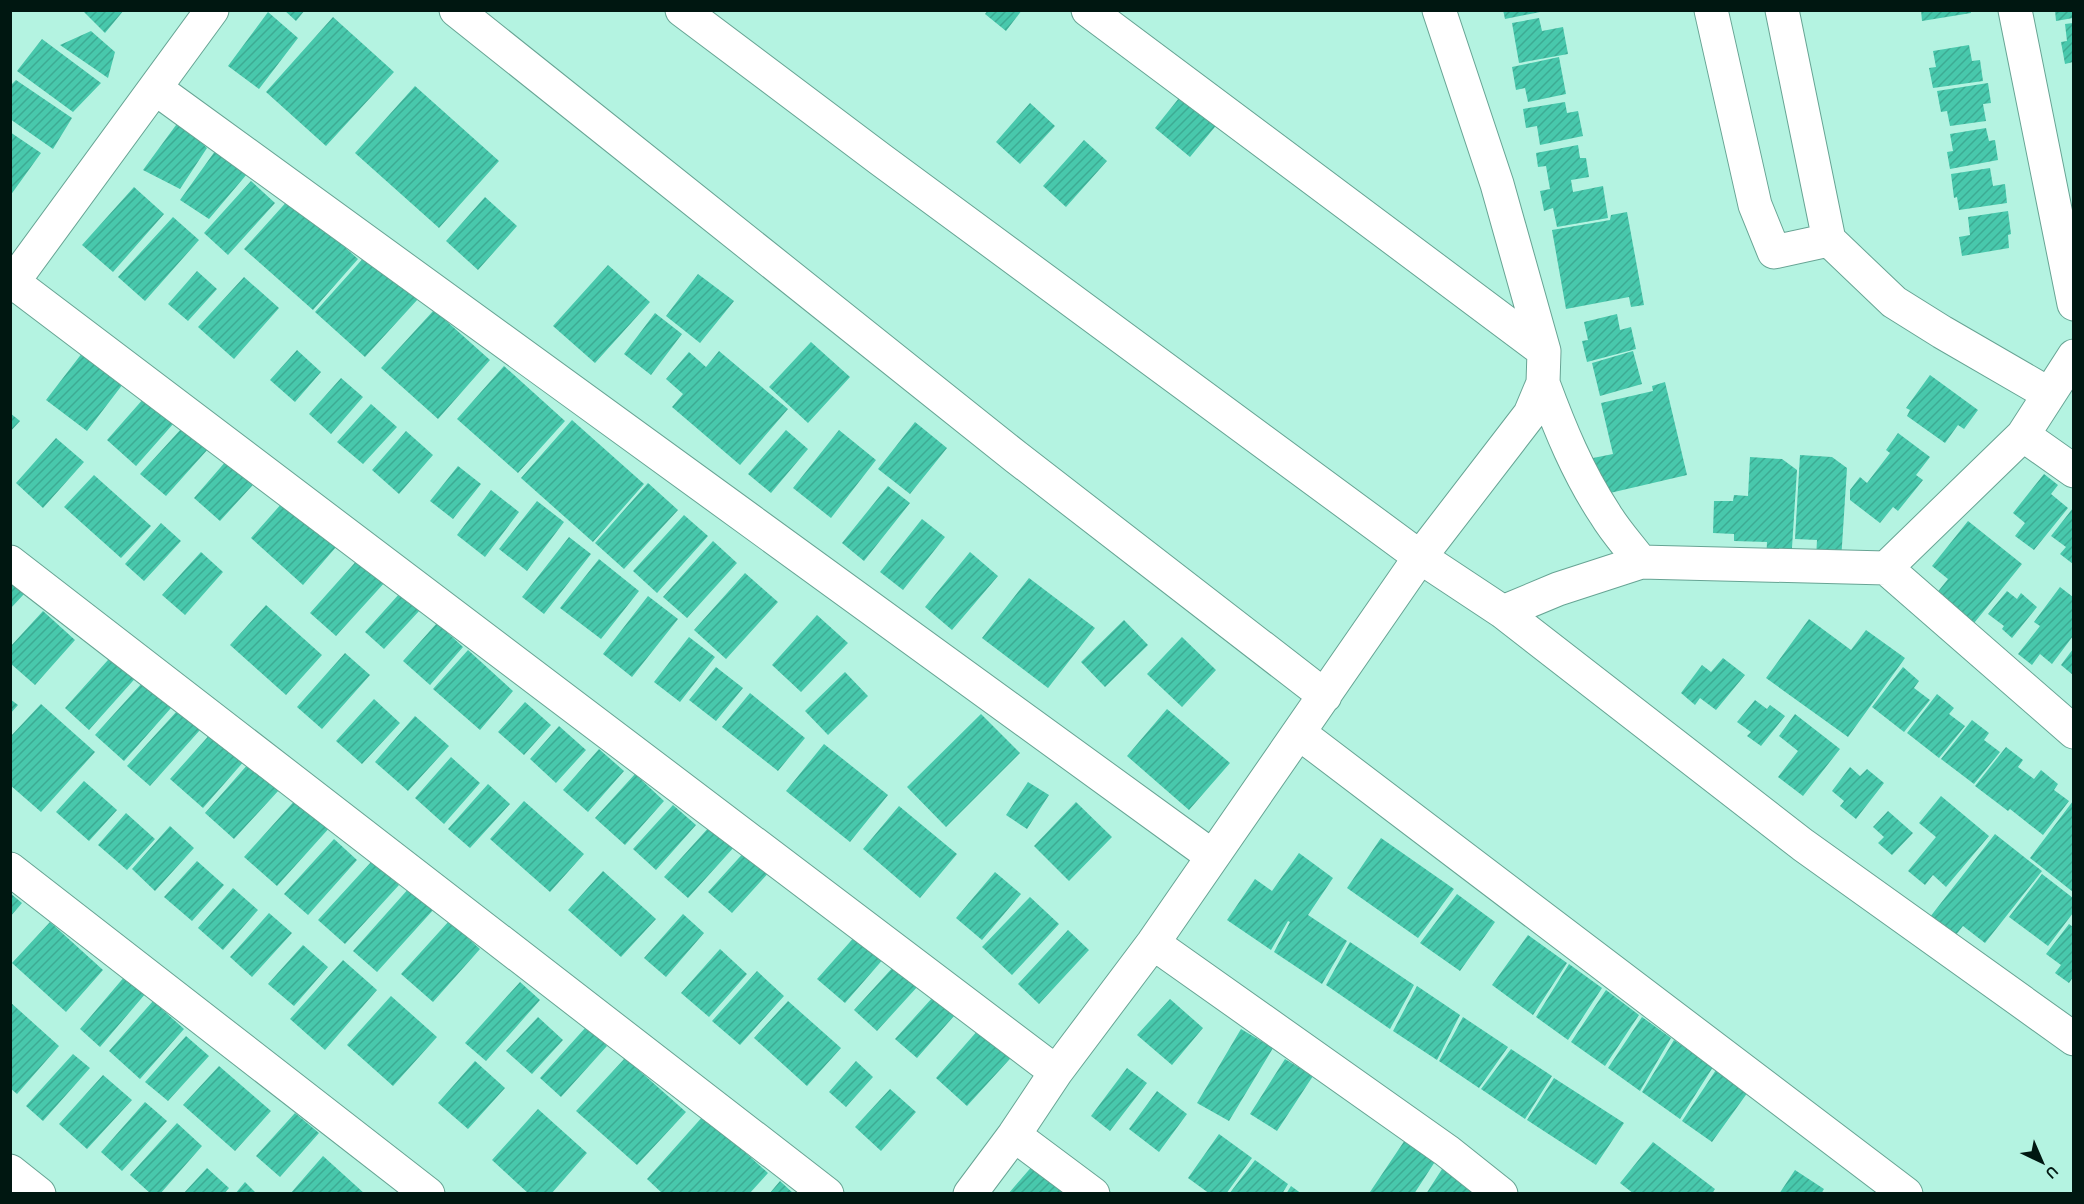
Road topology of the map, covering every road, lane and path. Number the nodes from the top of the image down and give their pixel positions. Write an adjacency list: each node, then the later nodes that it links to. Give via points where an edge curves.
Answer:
1 (212, 10): 9 (street)
2 (456, 10): 24 (street, via 1025,464)
3 (682, 10): 19 (street)
4 (1088, 10): 13 (street)
5 (1439, 10): 13 (street, via 1497,184)
6 (1711, 10): 10 (street, via 1755,205 1774,252)
7 (1782, 10): 10 (street)
8 (2015, 10): 12 (street)
9 (155, 88): 11 (street); 27 (street)
10 (1829, 240): 16 (street, via 1894,302)
11 (12, 284): 31 (street)
12 (2073, 304)
13 (1544, 351): 15 (street)
14 (2073, 356): 16 (street)
15 (1543, 383): 19 (street, via 1530,414); 21 (street, via 1586,483)
16 (2049, 394): 17 (street)
17 (2023, 435): 18 (street); 22 (street)
18 (2073, 471)
19 (1420, 557): 23 (street); 24 (street)
20 (10, 562): 36 (street)
21 (1641, 562): 22 (street); 23 (street)
22 (1886, 568): 25 (street)
23 (1503, 612): 30 (street, via 1803,845)
24 (1325, 696): 26 (street)
25 (2073, 732)
26 (1299, 734): 27 (street); 40 (street)
27 (1212, 856): 29 (street)
28 (10, 869): 35 (street)
29 (1153, 943): 31 (street); 39 (street, via 1447,1151)
30 (2073, 1039)
31 (1056, 1072): 32 (street)
32 (1014, 1135): 37 (street); 38 (street)
33 (10, 1171): 34 (street)
34 (39, 1194)
35 (428, 1194)
36 (827, 1194)
37 (970, 1194)
38 (1093, 1194)
39 (1501, 1194)
40 (1906, 1194)

